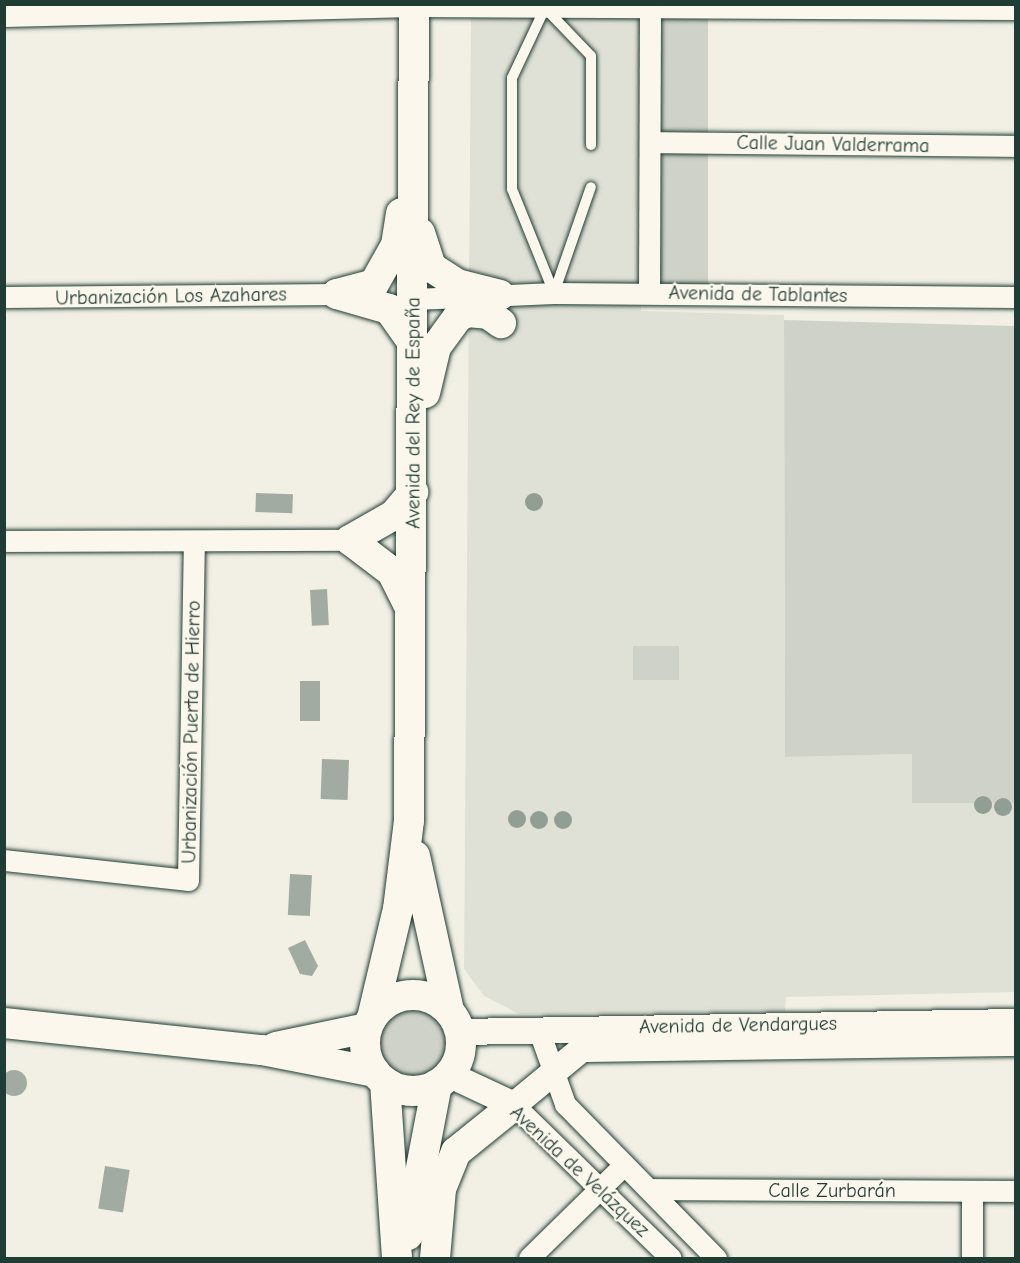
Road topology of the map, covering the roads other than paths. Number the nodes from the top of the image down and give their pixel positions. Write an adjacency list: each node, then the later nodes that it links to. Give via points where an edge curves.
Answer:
1 (414, 5): 2 (street); 5 (street); 6 (main road, Avenida del Rey de España)
2 (545, 8): 3 (street); 8 (lane, via 591,56); 12 (lane, via 512,78 512,189)
3 (650, 9): 4 (street); 7 (street)
4 (1016, 9)
5 (4, 16)
6 (414, 127): 11 (main road, Avenida del Rey de España); 14 (main road, via 396,245 374,284)
7 (651, 142): 9 (street, Calle Juan Valderrama); 13 (street)
8 (591, 145)
9 (1016, 146)
10 (591, 187): 12 (lane)
11 (414, 213): 17 (main road, Avenida del Rey de España); 18 (main road, via 431,267)
12 (554, 293): 13 (street, Avenida de Tablantes); 18 (street, Avenida de Tablantes)
13 (649, 293): 16 (street, Avenida de Tablantes)
14 (337, 294): 15 (street, Urbanización Los Azahares); 19 (main road, via 389,309)
15 (4, 297)
16 (1016, 297)
17 (413, 299): 18 (street, Avenida de Tablantes); 19 (main road, Avenida del Rey de España)
18 (501, 309): 20 (main road, via 467,312 436,347)
19 (413, 343): 20 (main road, Avenida del Rey de España)
20 (413, 485): 21 (main road, via 394,515); 24 (main road, Avenida del Rey de España)
21 (350, 540): 23 (street); 24 (main road, via 394,542); 25 (main road, via 393,572)
22 (4, 541): 23 (street)
23 (194, 544): 27 (street, Urbanización Puerta de Hierro, via 188,880)
24 (413, 563): 25 (main road, Avenida del Rey de España)
25 (412, 613): 26 (main road, Avenida del Rey de España)
26 (410, 821): 28 (main road, Avenida del Rey de España, via 424,919); 31 (main road, Avenida del Rey de España, via 398,909)
27 (4, 860)
28 (455, 1021): 31 (main road, via 414,995 383,1006); 32 (street, Avenida de Vendargues); 37 (main road, via 460,1051)
29 (1016, 1022): 32 (street, Avenida de Vendargues)
30 (4, 1023): 34 (main road)
31 (370, 1023): 34 (main road); 36 (main road, via 367,1057)
32 (538, 1028): 35 (street, Avenida de Velázquez)
33 (1016, 1043): 35 (street, Avenida de Vendargues, via 582,1049)
34 (262, 1050): 36 (main road)
35 (554, 1072): 38 (street, Avenida de Vendargues); 39 (street, Avenida de Velázquez, via 565,1104)
36 (380, 1077): 37 (main road, via 411,1091); 44 (main road)
37 (440, 1087): 38 (street, Avenida de Velázquez); 45 (main road); 46 (main road)
38 (514, 1105): 40 (street, Avenida de Velázquez); 47 (main road, via 456,1152 441,1189)
39 (624, 1165): 40 (street); 41 (street, Avenida de Velázquez)
40 (600, 1186): 48 (street); 49 (street, Avenida de Velázquez)
41 (649, 1189): 42 (street, Calle Zurbarán); 50 (street, Avenida de Velázquez)
42 (972, 1191): 43 (street, Calle Zurbarán); 51 (street)
43 (1016, 1191)
44 (397, 1258)
45 (404, 1258)
46 (418, 1258)
47 (435, 1258)
48 (529, 1258)
49 (671, 1258)
50 (716, 1258)
51 (972, 1258)

